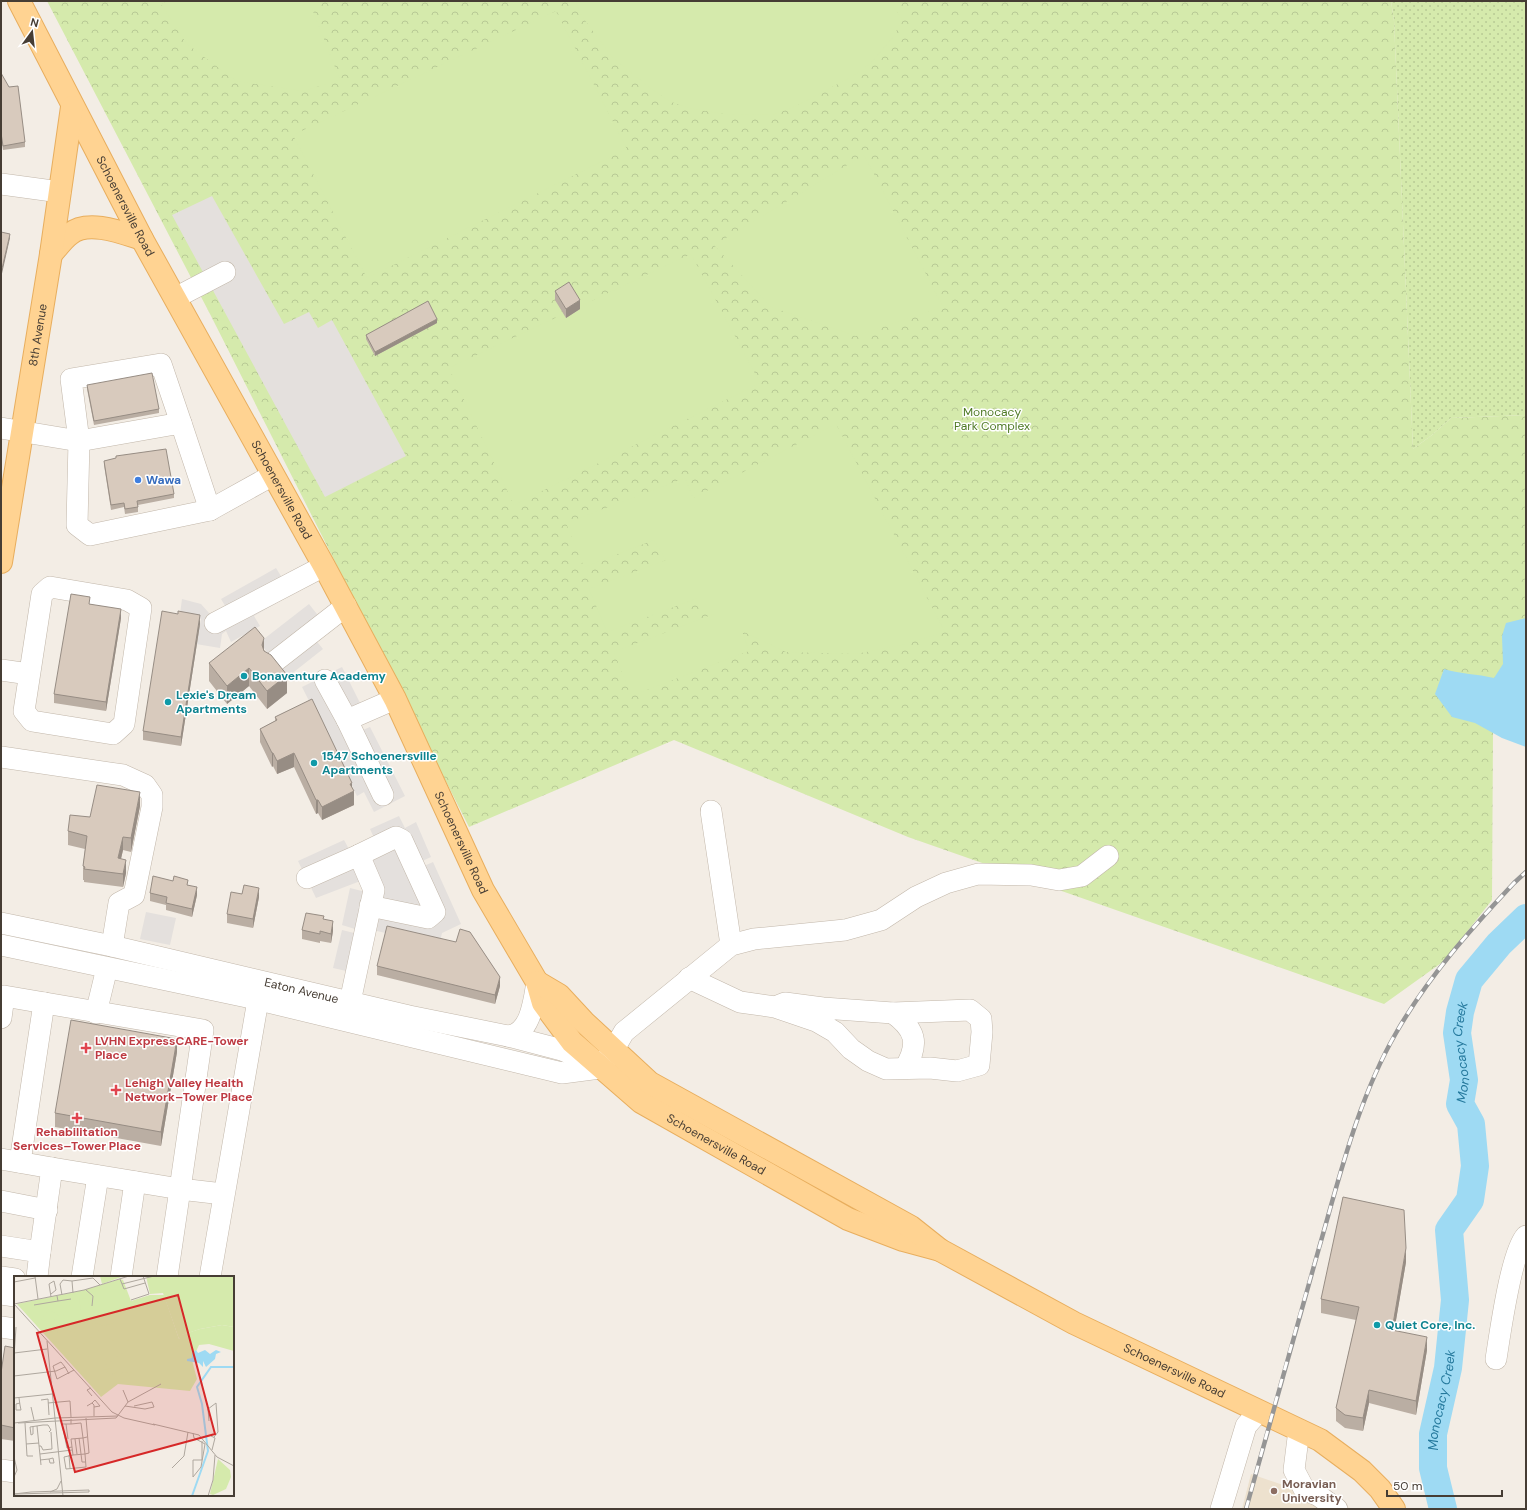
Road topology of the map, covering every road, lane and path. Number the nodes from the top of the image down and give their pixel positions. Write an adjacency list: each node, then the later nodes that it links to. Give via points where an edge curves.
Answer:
1 (19, 1): 2 (main road, Schoenersville Road)
2 (72, 106): 4 (main road, 8th Avenue); 5 (main road, Schoenersville Road)
3 (1, 184): 4 (street)
4 (60, 192): 6 (main road, 8th Avenue)
5 (142, 239): 6 (main road, via 105,227 87,228 71,232); 8 (main road, Schoenersville Road)
6 (51, 254): 11 (main road, 8th Avenue)
7 (225, 272): 8 (street)
8 (175, 298): 13 (main road, Schoenersville Road)
9 (181, 423): 12 (street); 12 (street, via 161,364 71,379); 14 (street)
10 (1, 428): 11 (street)
11 (22, 432): 12 (street); 15 (main road, 8th Avenue)
12 (79, 441): 14 (street, via 77,525 90,535)
13 (273, 475): 14 (street); 16 (main road, Schoenersville Road)
14 (210, 510)
15 (1, 562)
16 (324, 566): 17 (main road, Schoenersville Road); 18 (street)
17 (346, 606): 19 (street); 23 (main road, Schoenersville Road)
18 (215, 623)
19 (274, 662)
20 (1, 670): 21 (street)
21 (29, 674): 21 (street, via 24,712 32,722 113,734 124,724 141,608 127,600 50,587 42,594)
22 (325, 680): 24 (street)
23 (396, 699): 24 (street); 38 (main road, Schoenersville Road, via 483,890)
24 (348, 720): 26 (street)
25 (1, 757): 35 (street, via 123,775 145,785 152,795 152,807 134,895 119,903)
26 (383, 795)
27 (711, 811): 33 (street)
28 (359, 855): 30 (street); 31 (street, via 374,890); 31 (street, via 396,838 402,840 435,912 428,918)
29 (1108, 856): 33 (street, via 1082,876 1059,880 1031,875 978,874 946,883 916,897 881,920 845,930 754,939)
30 (307, 878)
31 (370, 906): 40 (street)
32 (1, 923): 35 (street, Eaton Avenue)
33 (731, 944): 37 (street)
34 (1, 945): 36 (street, Eaton Avenue)
35 (112, 946): 40 (street, Eaton Avenue)
36 (107, 968): 39 (street, Eaton Avenue); 43 (street)
37 (688, 978): 42 (street, via 740,1002); 47 (street, via 624,1032)
38 (537, 982): 46 (street, via 529,1017 514,1036); 47 (main road, Schoenersville Road, via 559,995); 48 (main road, Schoenersville Road, via 544,1003 572,1042)
39 (258, 1000): 48 (street, Eaton Avenue, via 562,1073); 56 (street)
40 (350, 1002): 46 (street, Eaton Avenue)
41 (44, 1003): 43 (street); 45 (street, via 4,996); 51 (street)
42 (775, 1007): 44 (street, via 785,1003); 49 (street, via 816,1021 835,1032 851,1049 868,1061 886,1069)
43 (96, 1013): 55 (street, via 203,1030)
44 (892, 1013): 49 (street, via 910,1028 915,1042 912,1058); 49 (street, via 970,1010 981,1019 979,1065 957,1071)
45 (1, 1018)
46 (508, 1036): 48 (street, Eaton Avenue, via 562,1050)
47 (614, 1049): 48 (street); 50 (main road, Schoenersville Road)
48 (600, 1068): 50 (street, Eaton Avenue); 61 (main road, Schoenersville Road, via 641,1102 848,1219 903,1240)
49 (905, 1068)
50 (650, 1083): 61 (main road, Schoenersville Road, via 911,1227)
51 (10, 1160): 52 (street)
52 (52, 1168): 53 (street); 58 (street)
53 (98, 1176): 54 (street); 64 (street)
54 (135, 1182): 55 (street); 65 (street)
55 (180, 1189): 56 (street); 66 (street)
56 (223, 1194): 67 (street)
57 (1, 1201): 58 (street)
58 (47, 1210): 62 (street)
59 (1526, 1236): 74 (street, via 1518,1252 1504,1308)
60 (1, 1246): 62 (street)
61 (940, 1250): 75 (main road, Schoenersville Road, via 1074,1323)
62 (40, 1252): 63 (street)
63 (37, 1276)
64 (82, 1276)
65 (121, 1276)
66 (167, 1276)
67 (210, 1276)
68 (1, 1277): 69 (street)
69 (14, 1279)
70 (1, 1294): 71 (street)
71 (14, 1296)
72 (1, 1327): 73 (street)
73 (14, 1329)
74 (1496, 1359)
75 (1260, 1411): 76 (main road, Schoenersville Road); 79 (street, via 1246,1426)
76 (1299, 1430): 80 (street, via 1294,1470 1304,1489); 81 (main road, Schoenersville Road, via 1320,1440 1362,1471 1380,1489)
77 (1, 1470): 78 (street)
78 (14, 1472)
79 (1221, 1509)
80 (1337, 1509)
81 (1394, 1509)

